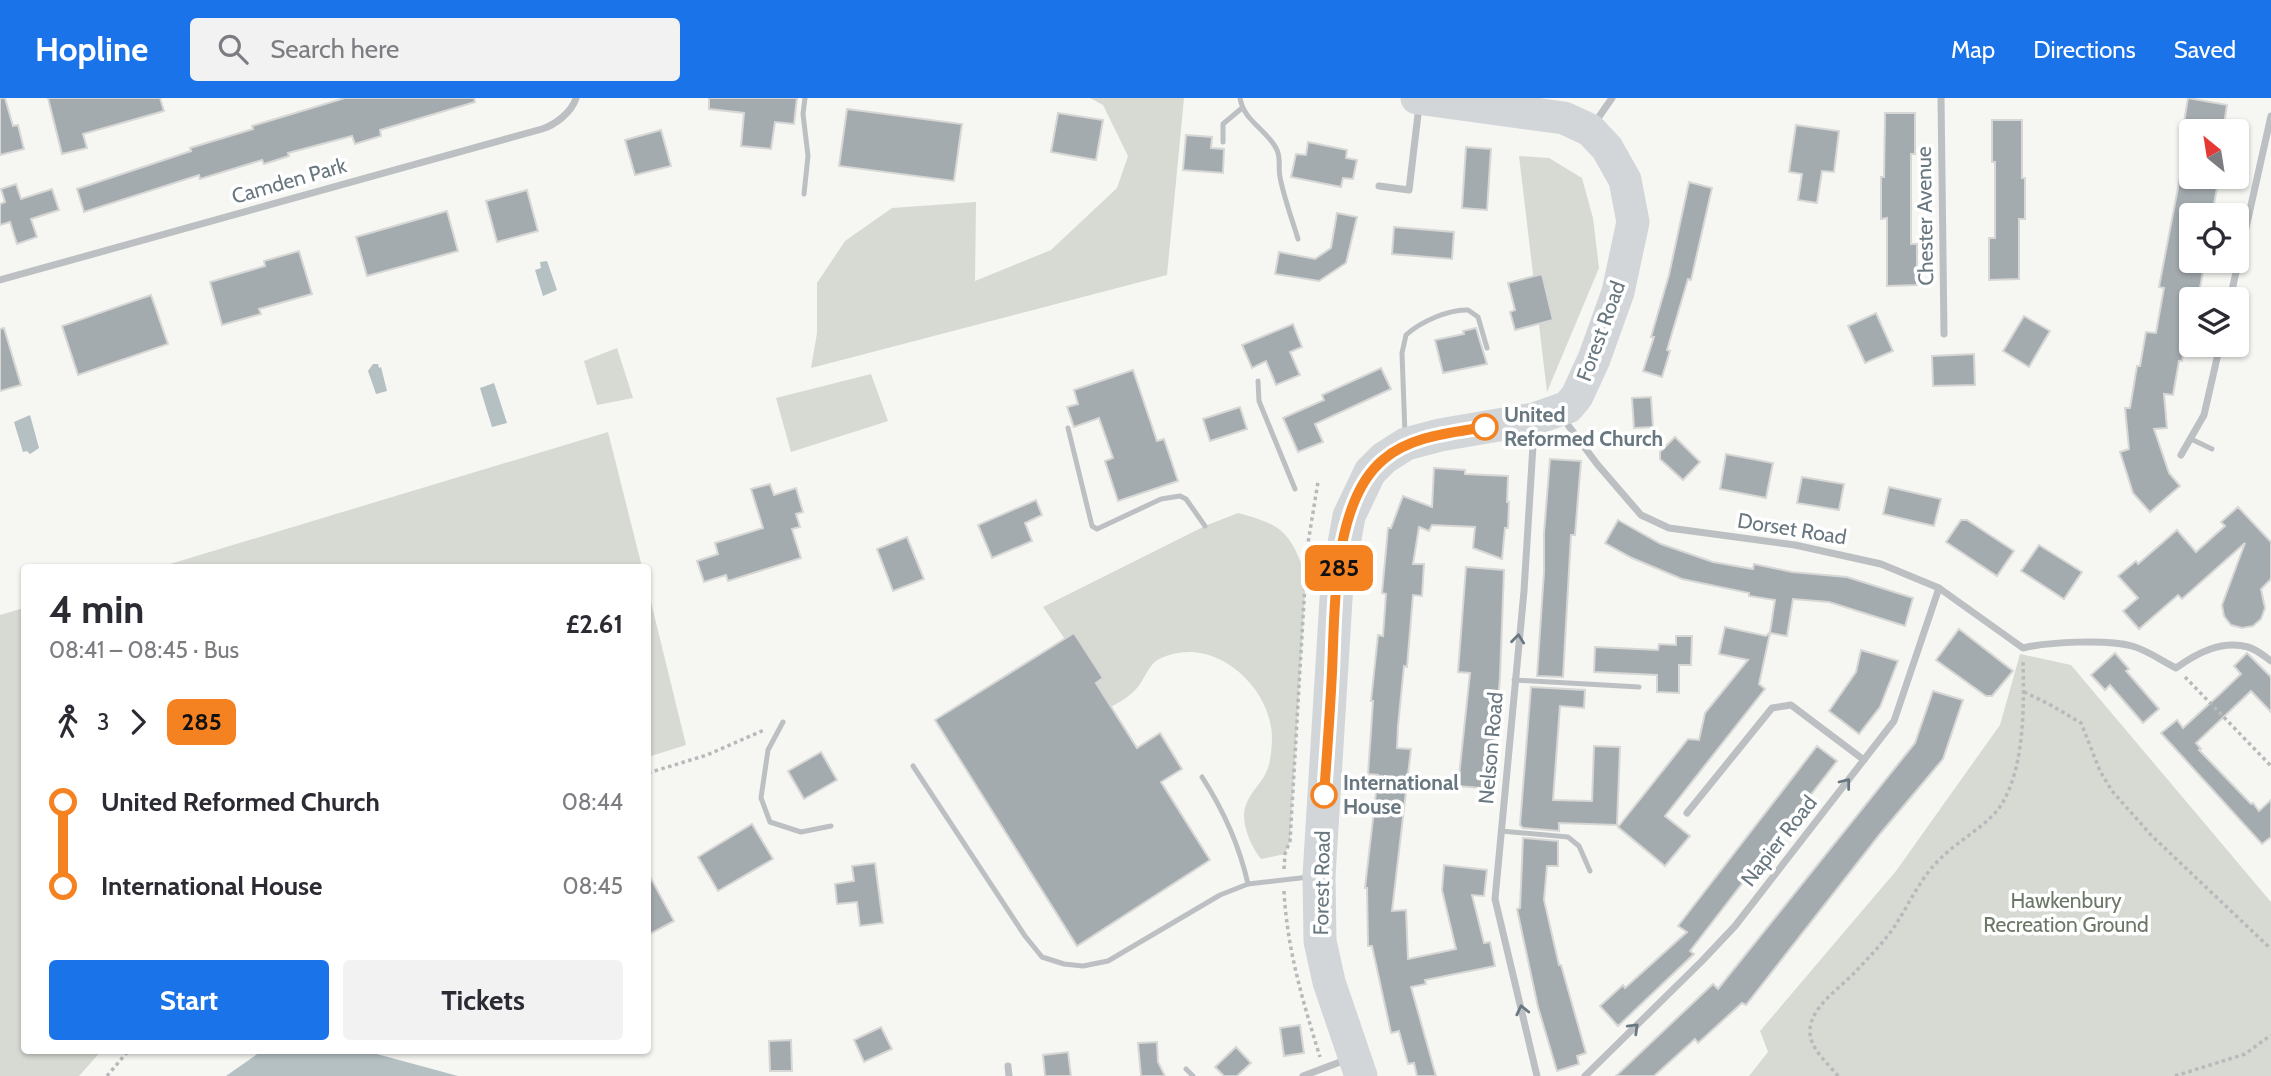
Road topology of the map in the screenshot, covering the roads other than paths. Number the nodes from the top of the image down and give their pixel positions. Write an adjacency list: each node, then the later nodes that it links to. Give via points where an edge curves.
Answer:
1 (576, 98): 14 (street, Camden Park, via 573,107 542,129)
2 (805, 98): 12 (lane, via 808,156)
3 (1240, 98): 7 (lane)
4 (1418, 98): 9 (street, via 1564,118); 11 (street, via 1409,190)
5 (1612, 98): 9 (street)
6 (1941, 98): 16 (street, Chester Avenue)
7 (1242, 108): 10 (lane, via 1223,124); 13 (lane, via 1279,152 1279,174)
8 (2271, 116): 15 (street)
9 (1590, 130): 20 (street, Forest Road, via 1607,148 1625,180 1633,222 1618,292 1577,396 1568,407)
10 (1223, 142)
11 (1379, 186)
12 (804, 194)
13 (1298, 239)
14 (0, 280)
15 (2233, 287)
16 (1944, 334)
17 (1487, 348): 23 (lane, via 1478,317 1468,310 1432,320 1406,335 1402,353)
18 (2217, 357): 22 (street, via 2204,415)
19 (1258, 382): 26 (lane, via 1259,401)
20 (1546, 415): 23 (street, Forest Road); 28 (street, Dorset Road, via 1641,515 1669,528 1848,555); 30 (street, Nelson Road, one-way to 20)
21 (1068, 428): 27 (lane, via 1092,526 1097,529 1171,496 1186,499)
22 (2191, 439): 24 (lane); 25 (street)
23 (1406, 444): 40 (street, Forest Road, via 1370,472 1349,516 1342,545)
24 (2212, 449)
25 (2181, 455)
26 (1295, 489)
27 (1205, 526)
28 (1939, 588): 29 (street, Dorset Road, via 2023,648 2104,643 2133,646 2176,668 2225,644 2250,647); 33 (street, Napier Road, via 1894,721)
29 (2271, 661)
30 (1514, 681): 31 (lane); 38 (street, Nelson Road)
31 (1639, 687)
32 (783, 722): 37 (lane, via 768,750 761,798 770,822 801,832)
33 (1864, 760): 36 (street, via 1791,705 1772,708); 49 (street, Napier Road, one-way to 33, via 1735,926)
34 (913, 766): 41 (lane, via 1042,957 1083,966 1108,961 1198,906)
35 (1202, 777): 41 (lane, via 1235,836)
36 (1687, 813)
37 (831, 826)
38 (1501, 831): 39 (lane, via 1568,837 1579,846); 48 (street, Nelson Road, one-way to 38, via 1495,899)
39 (1590, 871)
40 (1320, 876): 41 (lane); 43 (street, Forest Road, via 1320,942)
41 (1248, 884)
42 (1008, 1066): 45 (street)
43 (1358, 1066): 47 (street)
44 (1186, 1069): 46 (lane)
45 (1009, 1076)
46 (1192, 1076)
47 (1303, 1076)
48 (1537, 1076)
49 (1585, 1076)

